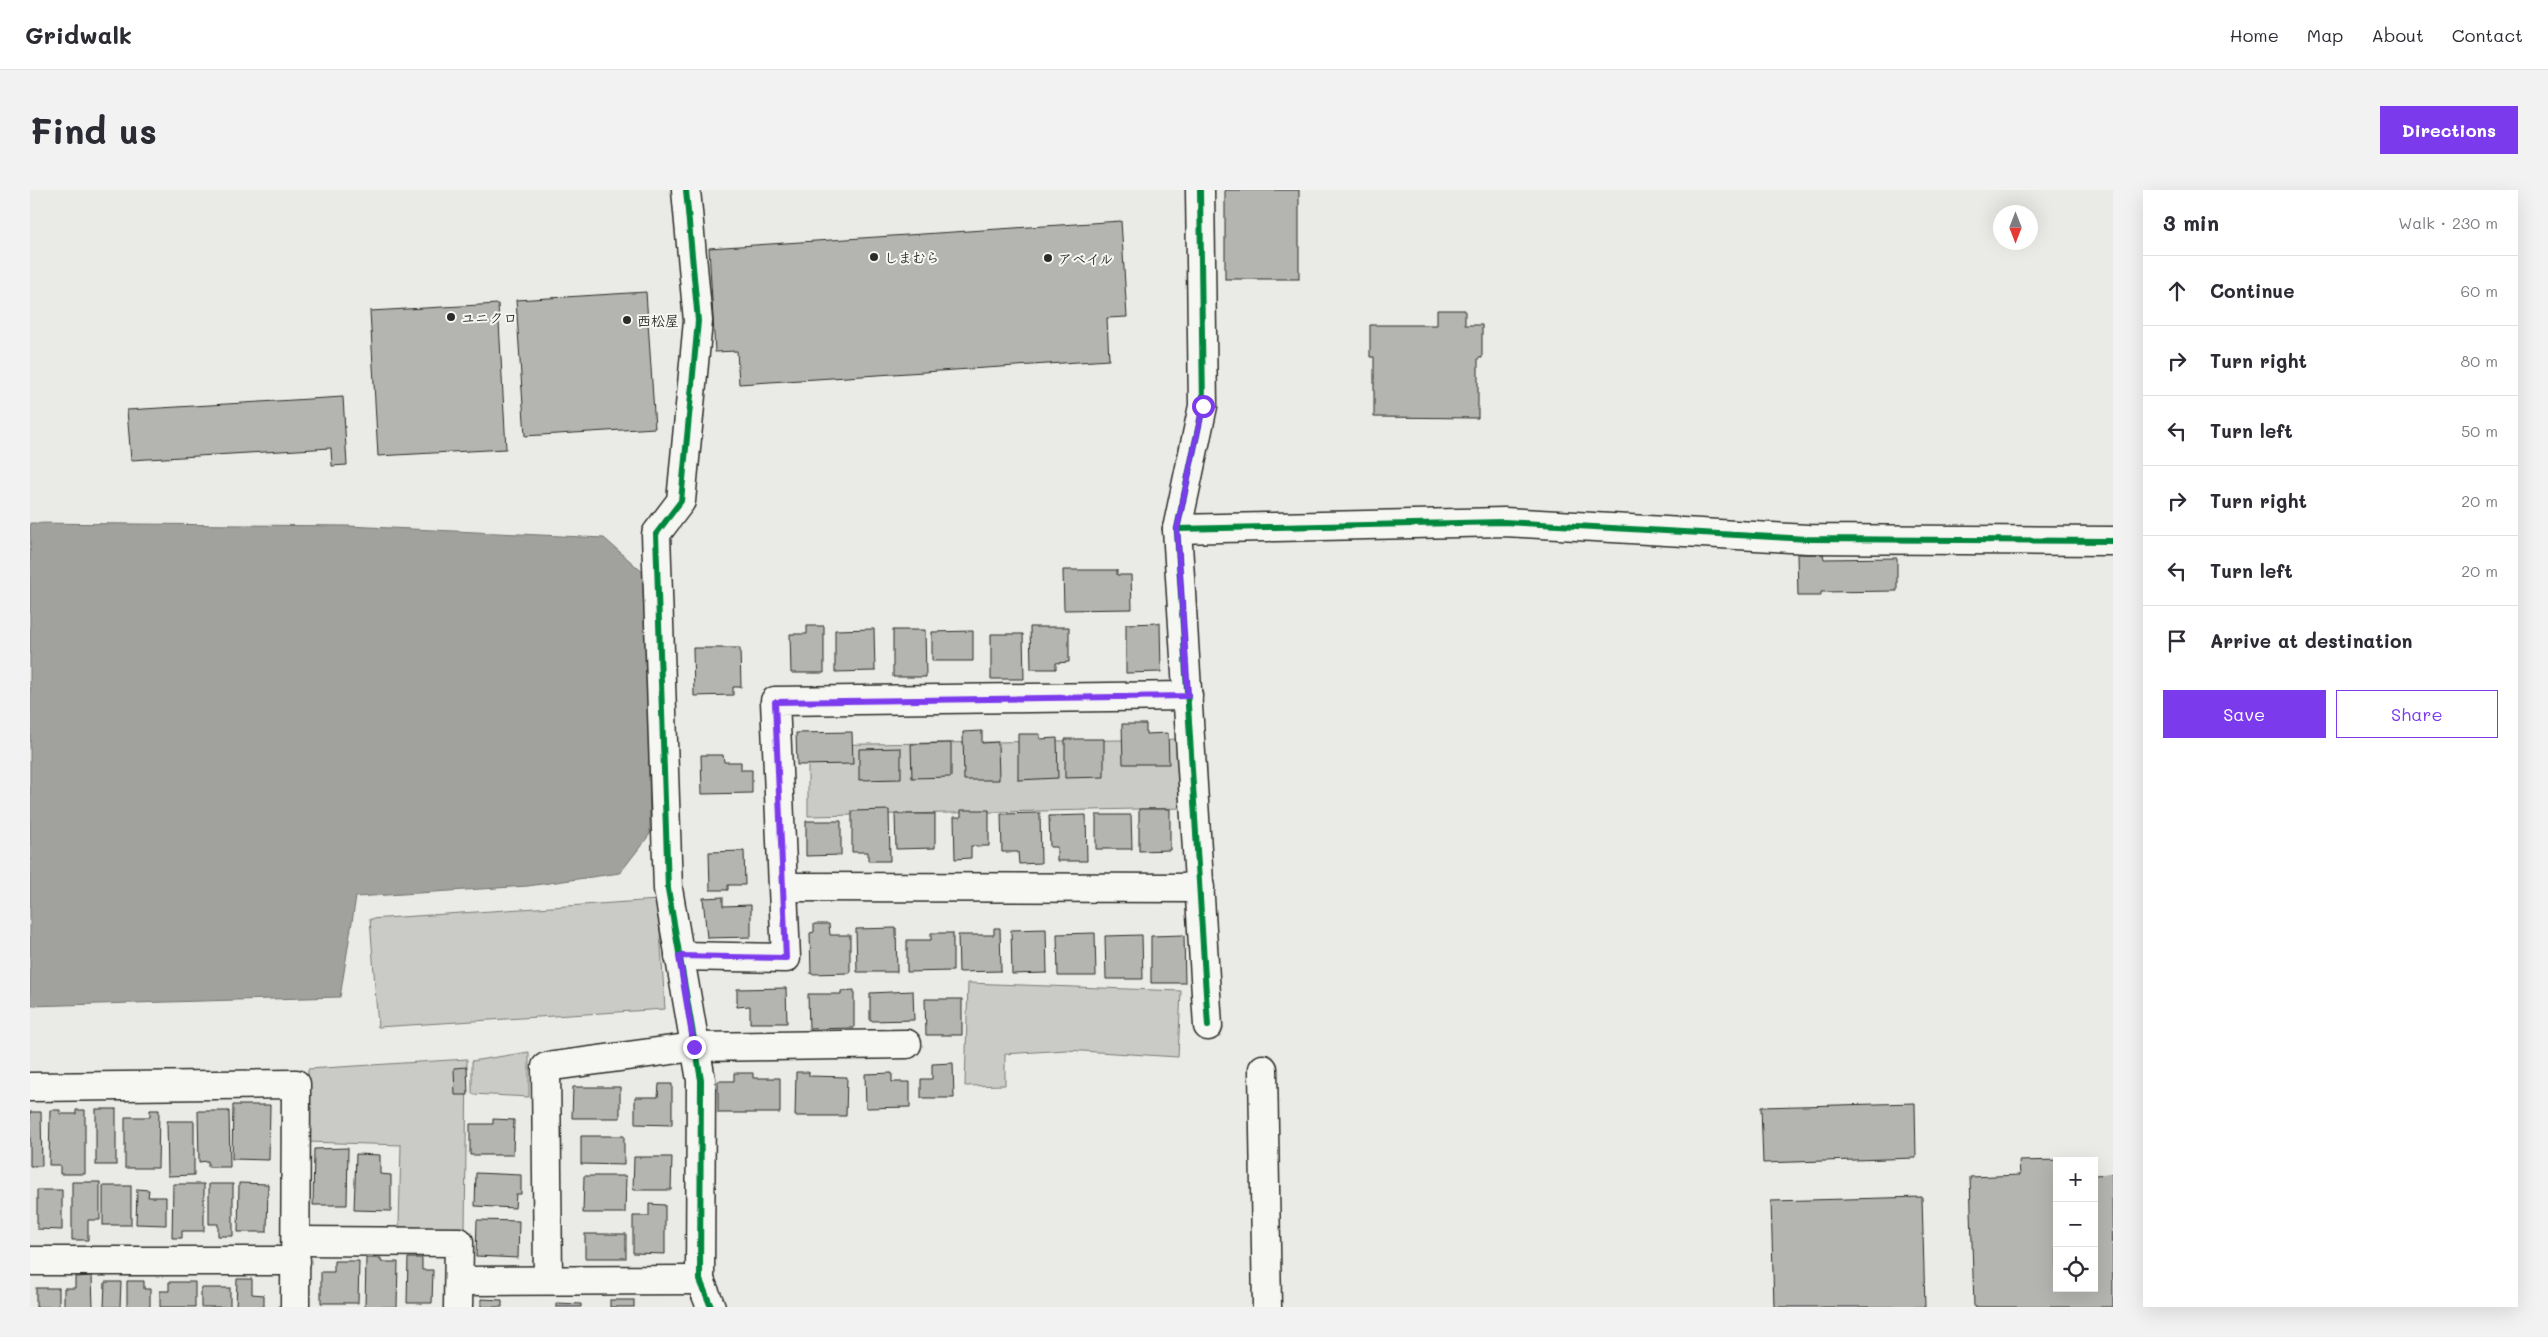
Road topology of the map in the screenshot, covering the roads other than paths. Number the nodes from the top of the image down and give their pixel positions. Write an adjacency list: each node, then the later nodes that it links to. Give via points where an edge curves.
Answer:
1 (686, 190): 8 (street, via 698,321 681,501 656,534 668,889)
2 (1200, 190): 3 (street, via 1203,406)
3 (1177, 529): 4 (street, via 1504,522 1808,539); 5 (street)
4 (2113, 541)
5 (1188, 696): 6 (street, via 775,702); 7 (street)
6 (784, 887): 7 (street); 8 (street, via 786,958)
7 (1200, 888): 9 (street)
8 (679, 956): 11 (street)
9 (1208, 1026)
10 (907, 1044): 11 (street)
11 (694, 1047): 16 (street, via 546,1067); 17 (street, via 701,1080)
12 (1263, 1070): 21 (street)
13 (30, 1087): 14 (street, via 296,1084)
14 (296, 1251): 15 (street); 18 (street, via 459,1242); 19 (street)
15 (30, 1261)
16 (548, 1280): 17 (street); 18 (street)
17 (700, 1280): 20 (street)
18 (459, 1294)
19 (295, 1307)
20 (710, 1307)
21 (1267, 1307)

